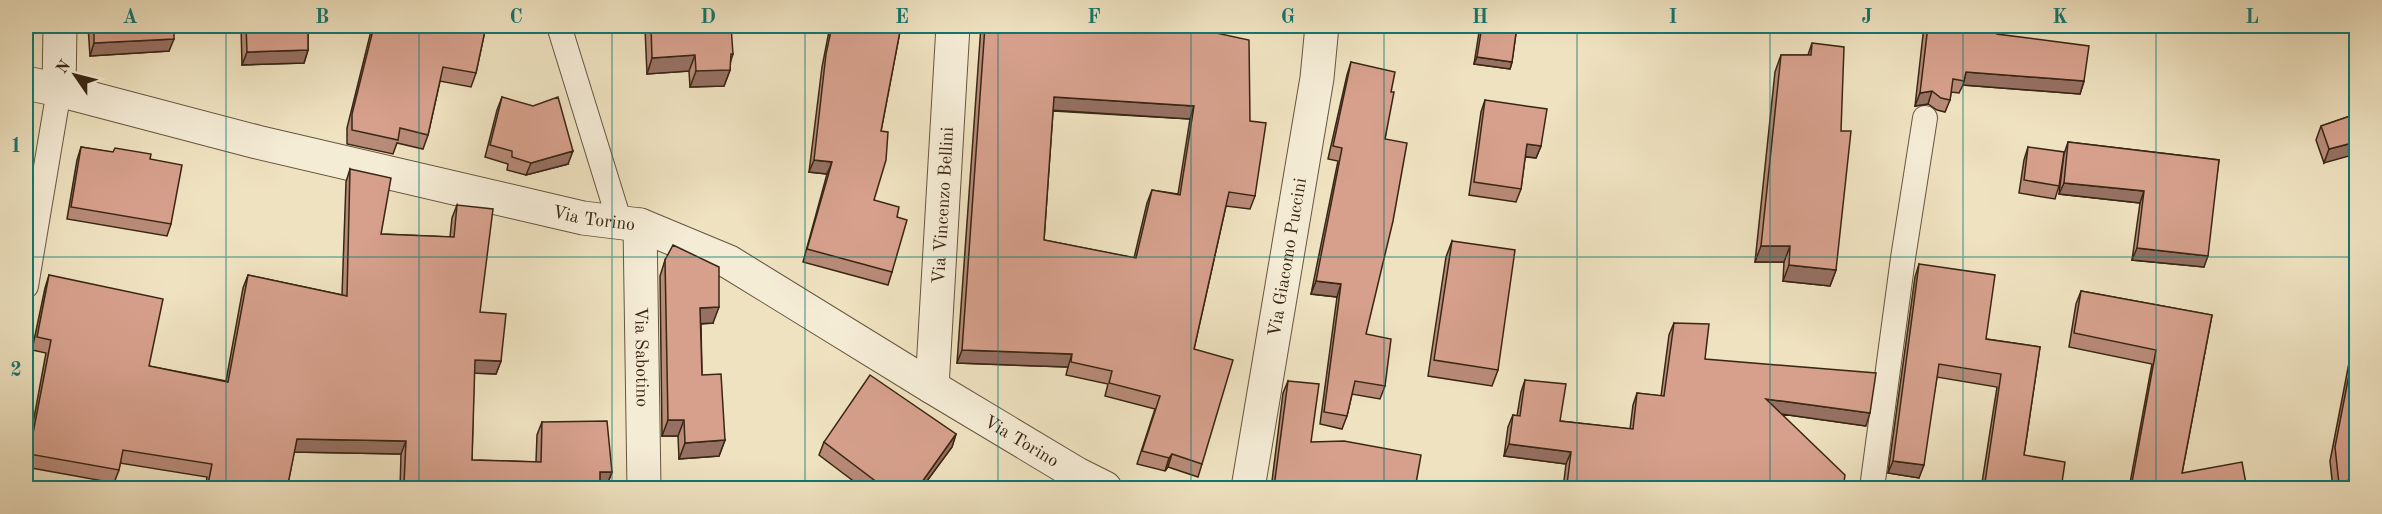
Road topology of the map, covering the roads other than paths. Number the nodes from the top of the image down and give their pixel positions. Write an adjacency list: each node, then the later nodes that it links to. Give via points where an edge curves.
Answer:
1 (60, 26): 6 (street)
2 (559, 26): 8 (lane)
3 (953, 26): 10 (street, Via Vincenzo Bellini)
4 (1322, 26): 13 (street, Via Giacomo Puccini, via 1317,78)
5 (26, 83): 6 (street, Via Torino)
6 (59, 90): 8 (street, Via Torino, via 583,218); 9 (lane)
7 (1925, 118): 14 (lane)
8 (630, 224): 10 (street, Via Torino, via 729,262); 11 (street, Via Sabotino)
9 (26, 286)
10 (932, 387): 12 (street, Via Torino)
11 (645, 489)
12 (1106, 489)
13 (1248, 489)
14 (1872, 489)

